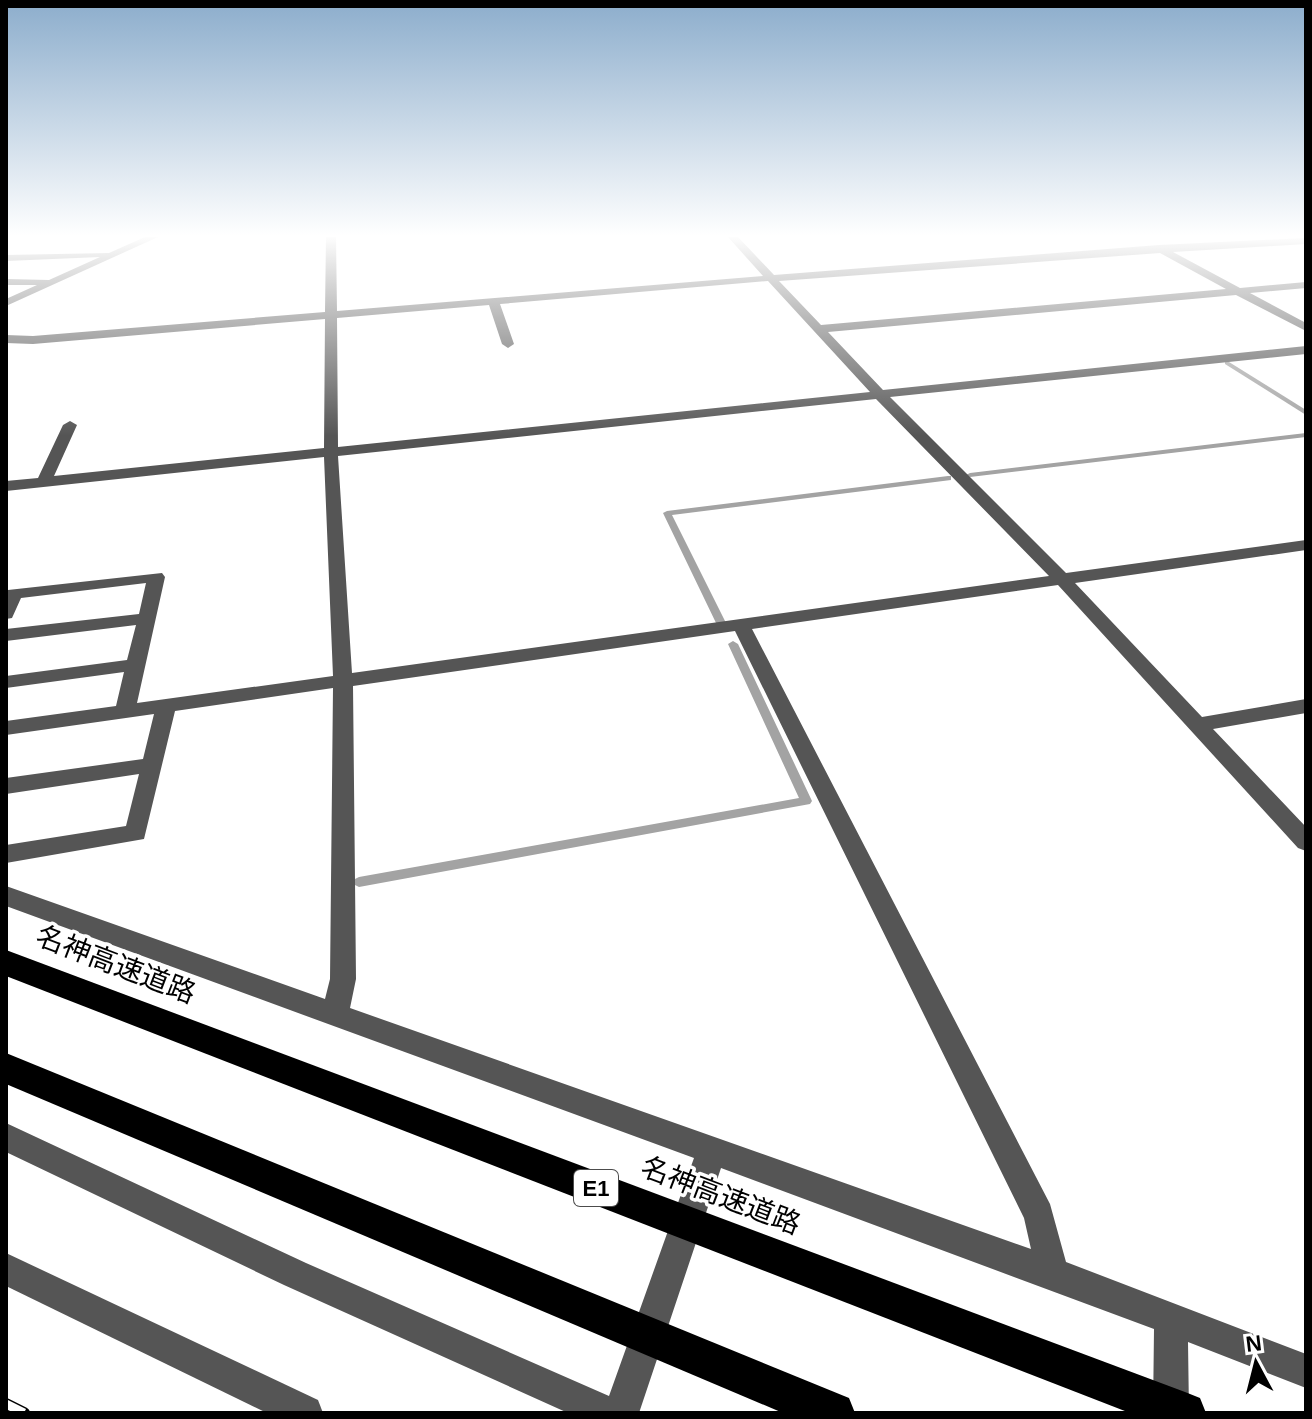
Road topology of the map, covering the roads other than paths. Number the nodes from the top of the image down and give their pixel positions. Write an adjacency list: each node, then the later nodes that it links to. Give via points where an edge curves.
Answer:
1 (334, 303): 7 (street)
2 (480, 303): 7 (street)
3 (494, 303): 11 (street)
4 (796, 303): 9 (street)
5 (1112, 303): 9 (street)
6 (1260, 303): 8 (street)
7 (334, 316): 10 (street); 15 (street)
8 (1306, 328)
9 (819, 329): 13 (street)
10 (6, 339)
11 (508, 344)
12 (1306, 350): 13 (street)
13 (878, 393): 15 (street); 19 (street)
14 (70, 425): 16 (street)
15 (331, 453): 16 (street); 25 (street)
16 (44, 482): 17 (street)
17 (6, 486)
18 (1306, 545): 19 (street)
19 (1063, 580): 22 (street); 30 (street)
20 (6, 614): 21 (street, via 14,594 156,577)
21 (147, 618): 23 (street); 24 (street)
22 (741, 625): 25 (street); 43 (street, via 1039,1215)
23 (6, 635)
24 (136, 665): 26 (street); 29 (street)
25 (343, 681): 27 (street); 38 (street, via 343,979)
26 (6, 682)
27 (166, 706): 29 (street); 32 (street)
28 (1306, 706): 30 (street)
29 (125, 711): 31 (street)
30 (1197, 725): 34 (street)
31 (6, 728)
32 (153, 765): 33 (street); 35 (street, via 136,833)
33 (6, 786)
34 (1306, 842)
35 (6, 854)
36 (6, 896): 38 (street)
37 (6, 963): 51 (highway, 名神高速道路 / E1)
38 (335, 1014): 41 (street)
39 (6, 1068): 49 (highway)
40 (6, 1137): 47 (street, via 295,1274)
41 (712, 1150): 43 (street); 48 (street)
42 (6, 1269): 46 (street)
43 (1052, 1273): 44 (street)
44 (1171, 1319): 45 (street); 50 (street)
45 (1306, 1371)
46 (305, 1413)
47 (608, 1413)
48 (621, 1413)
49 (834, 1413)
50 (1171, 1413)
51 (1185, 1413)

